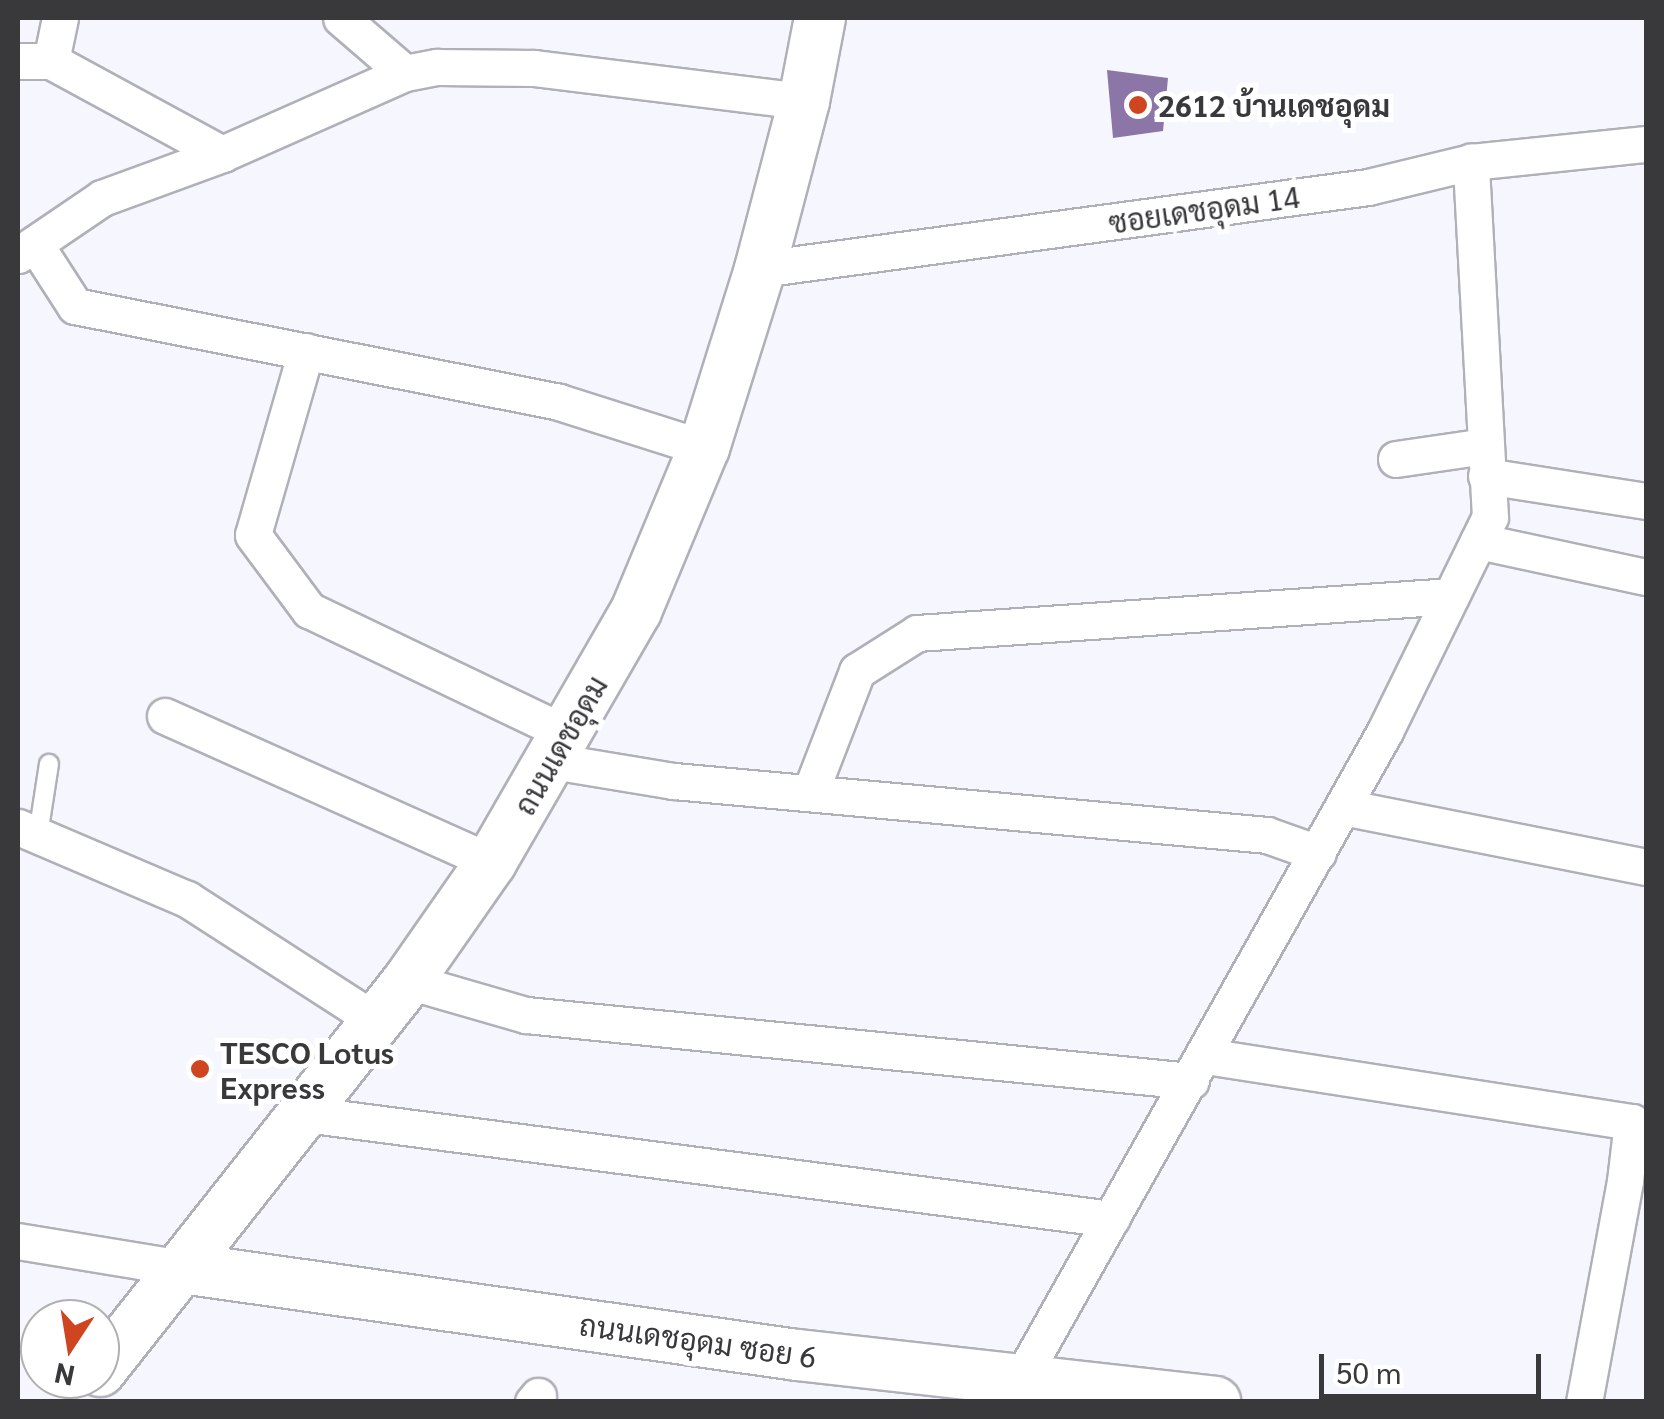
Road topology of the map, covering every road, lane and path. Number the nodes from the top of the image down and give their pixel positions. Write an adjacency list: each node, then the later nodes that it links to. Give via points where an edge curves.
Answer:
1 (60, 18): 4 (street)
2 (342, 18): 5 (street)
3 (820, 18): 6 (main road, ถนนเดชอุดม)
4 (34, 61): 8 (street)
5 (404, 73): 6 (street, via 534,68); 8 (street)
6 (804, 101): 11 (main road, ถนนเดชอุดม)
7 (1646, 144): 9 (street, ซอยเดชอุดม 14)
8 (222, 154): 10 (street, via 102,198)
9 (1471, 162): 11 (street, ซอยเดชอุดม 14, via 1368,186); 15 (street)
10 (26, 250): 12 (street, via 76,306)
11 (760, 269): 13 (main road, ถนนเดชอุดม)
12 (306, 351): 13 (street, via 558,402); 21 (street, via 252,535 309,610)
13 (704, 448): 21 (main road, ถนนเดชอุดม, via 636,611)
14 (1396, 458): 15 (street)
15 (1485, 461): 16 (street); 17 (street, via 1490,517)
16 (1646, 501)
17 (1478, 541): 18 (street); 19 (street)
18 (1646, 577)
19 (1451, 596): 23 (street, via 917,633 857,671); 24 (street)
20 (166, 716): 27 (street)
21 (560, 748): 23 (street, via 674,781); 27 (main road, ถนนเดชอุดม)
22 (49, 764): 25 (lane)
23 (810, 794): 26 (street, via 1268,835)
24 (1343, 807): 26 (street); 28 (street)
25 (28, 831): 30 (street, via 187,899)
26 (1318, 854): 31 (street)
27 (490, 862): 29 (main road, ถนนเดชอุดม)
28 (1646, 867)
29 (408, 980): 30 (main road, ถนนเดชอุดม); 31 (street, via 526,1015)
30 (376, 1021): 32 (main road, ถนนเดชอุดม)
31 (1198, 1068): 33 (street); 39 (street, via 1632,1122)
32 (305, 1114): 33 (street); 35 (main road, ถนนเดชอุดม)
33 (1111, 1220): 37 (street)
34 (18, 1241): 35 (street)
35 (182, 1268): 36 (main road, ถนนเดชอุดม); 37 (main road, ถนนเดชอุดม ซอย 6)
36 (120, 1346)
37 (1019, 1382): 38 (main road, ถนนเดชอุดม ซอย 6)
38 (1216, 1402)
39 (1584, 1402)

